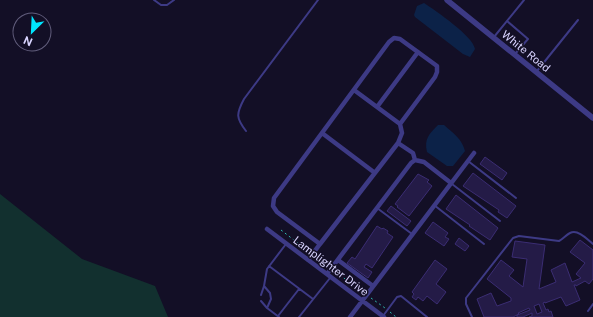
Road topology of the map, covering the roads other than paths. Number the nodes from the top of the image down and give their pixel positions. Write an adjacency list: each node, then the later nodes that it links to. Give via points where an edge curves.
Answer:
1 (154, 0): 2 (lane, via 167,5)
2 (174, 0)
3 (318, 0): 16 (lane, via 239,108 240,124)
4 (448, 0): 8 (street, White Road)
5 (524, 0): 7 (lane)
6 (578, 20): 11 (lane)
7 (507, 21): 8 (lane); 10 (lane, via 528,39)
8 (494, 38): 10 (street, White Road)
9 (418, 52): 12 (street, via 400,38 394,38); 13 (street); 15 (street, via 437,66 437,72)
10 (515, 55): 11 (street, White Road)
11 (536, 72): 14 (street, White Road)
12 (354, 90): 13 (street); 17 (street)
13 (377, 107): 15 (street)
14 (593, 118)
15 (400, 124): 18 (street, via 402,133)
16 (246, 131)
17 (322, 133): 22 (street); 31 (street, via 274,198 273,206)
18 (398, 143): 20 (street, via 413,152); 22 (street)
19 (474, 153): 21 (street)
20 (415, 160): 23 (street, via 424,162); 26 (street)
21 (468, 160): 23 (street); 24 (lane)
22 (375, 173): 31 (street)
23 (451, 183): 25 (street); 27 (lane)
24 (516, 198)
25 (434, 205): 29 (street); 32 (lane)
26 (377, 208): 29 (lane); 35 (street)
27 (500, 221)
28 (267, 230): 30 (street, Lamplighter Drive)
29 (412, 234): 39 (street)
30 (286, 244): 34 (street, Lamplighter Drive); 36 (lane)
31 (320, 244): 34 (street)
32 (484, 244)
33 (593, 244): 53 (lane, via 574,232 559,241 519,236 513,238 466,298)
34 (308, 260): 37 (street, Lamplighter Drive)
35 (338, 260): 37 (street); 39 (street)
36 (269, 266): 38 (lane, via 266,269); 40 (lane)
37 (328, 275): 42 (lane); 44 (street, Lamplighter Drive)
38 (264, 286): 41 (lane); 46 (lane, via 271,299)
39 (373, 286): 44 (street)
40 (299, 289): 42 (lane); 48 (lane)
41 (261, 295)
42 (313, 299): 49 (lane)
43 (261, 301): 46 (lane)
44 (362, 301): 50 (street); 51 (street, Lamplighter Drive)
45 (593, 304): 47 (lane)
46 (267, 308): 48 (lane)
47 (588, 311)
48 (279, 317)
49 (299, 317)
50 (350, 317)
51 (384, 317): 52 (lane, via 400,296)
52 (427, 317)
53 (472, 317)

